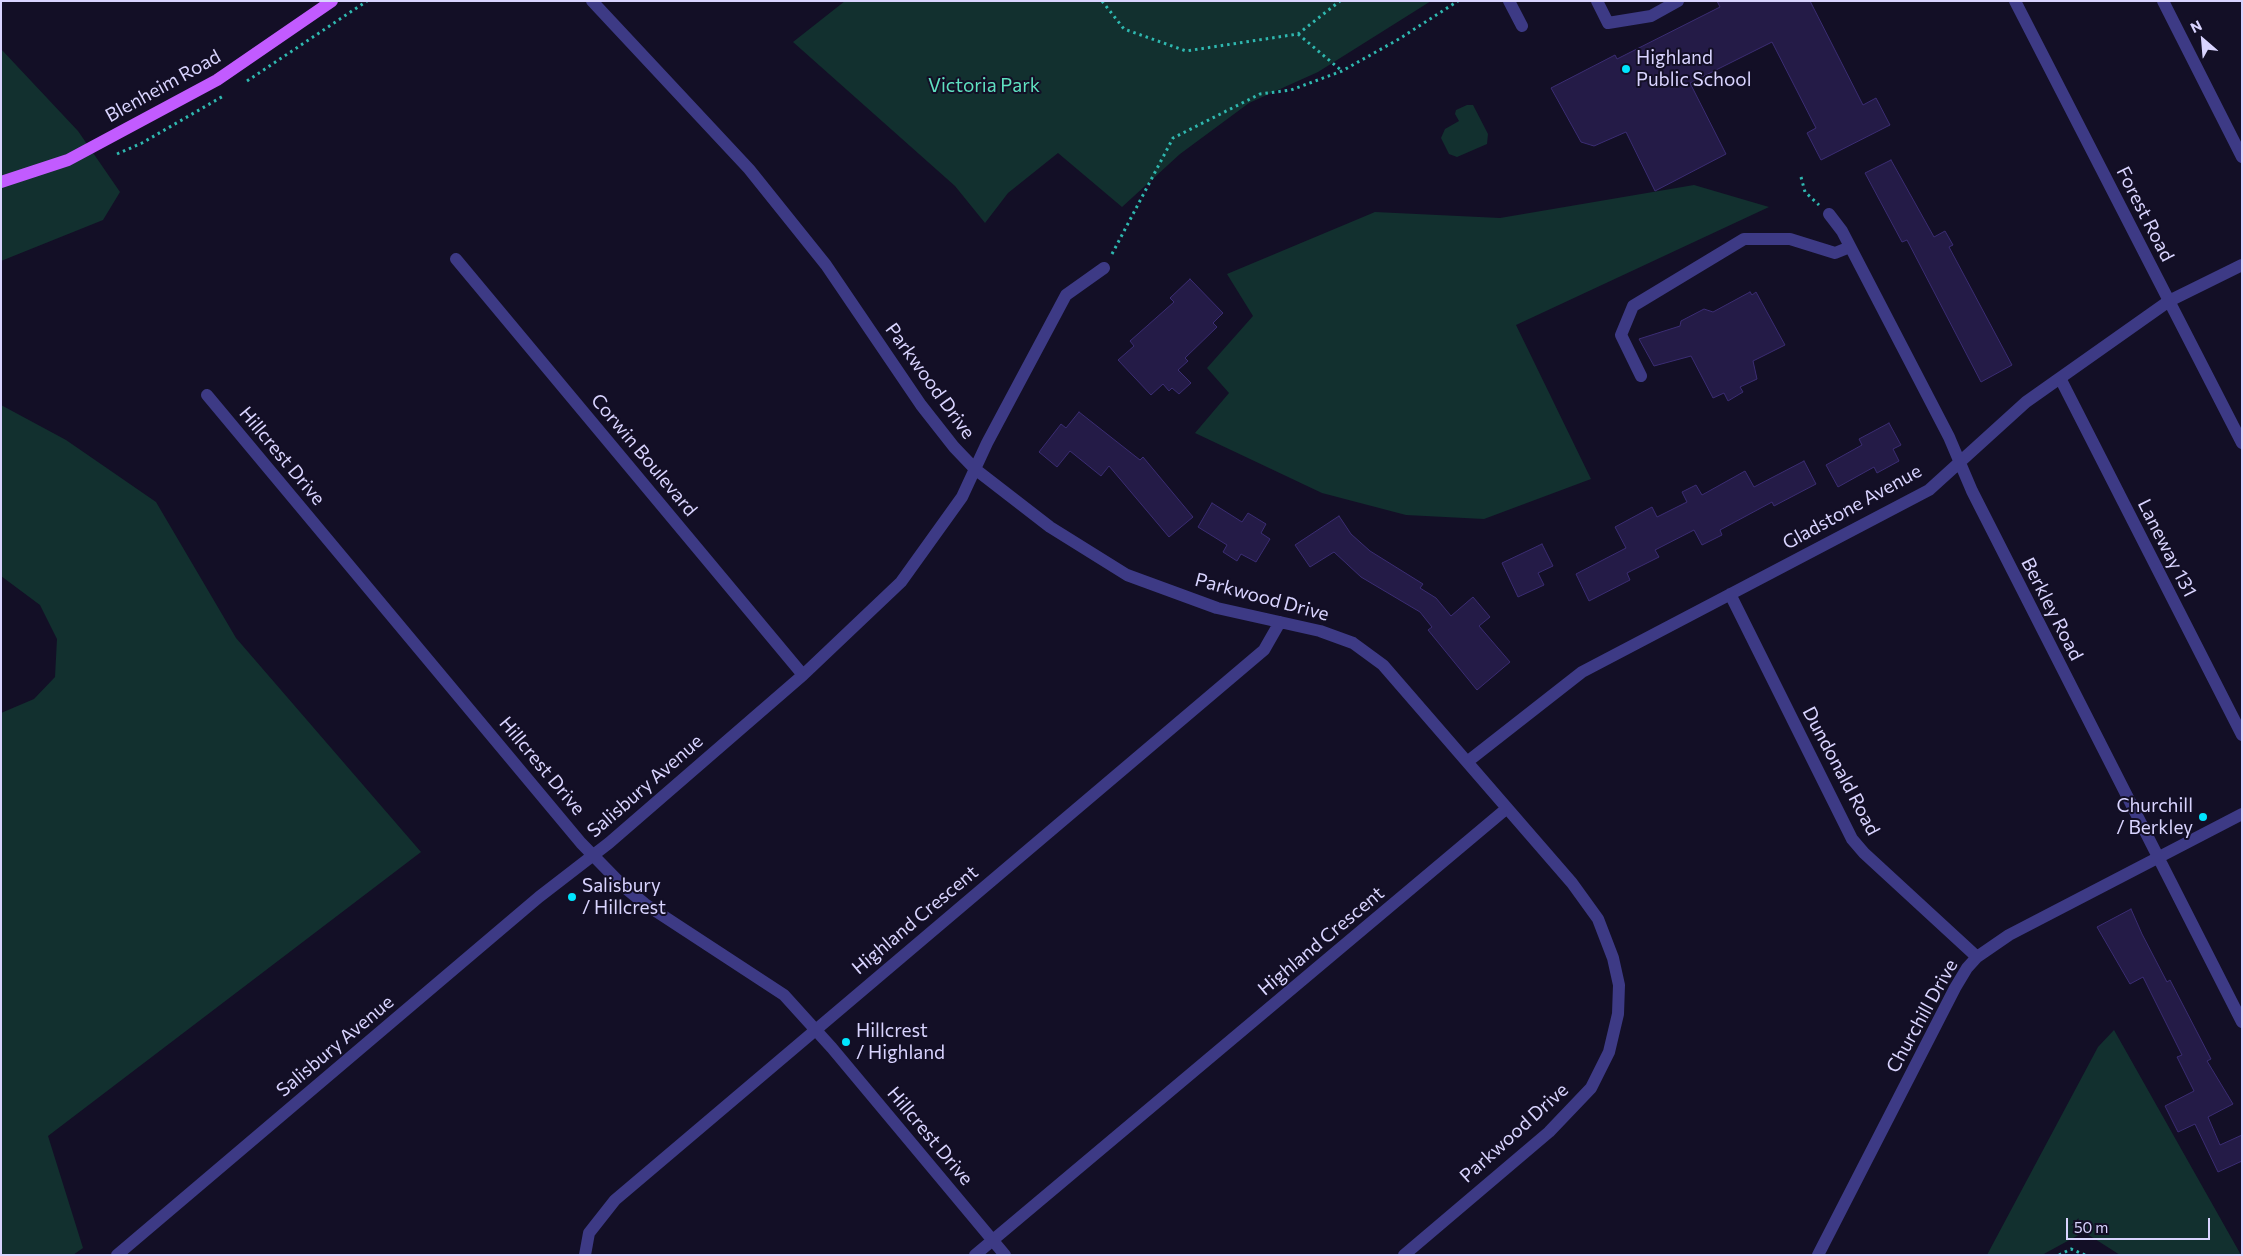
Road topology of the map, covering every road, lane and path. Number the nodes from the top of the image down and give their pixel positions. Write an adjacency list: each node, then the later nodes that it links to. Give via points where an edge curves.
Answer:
1 (332, 1): 16 (main road, Blenheim Road, via 217,80 68,160)
2 (592, 1): 28 (street, Parkwood Drive, via 749,168 826,265 921,405)
3 (1102, 1): 12 (path, via 1124,29 1186,51)
4 (1340, 1): 12 (path)
5 (1458, 1): 13 (path)
6 (1509, 1): 11 (street)
7 (1597, 1): 8 (street, via 1608,23 1651,16)
8 (1678, 1)
9 (2015, 1): 22 (street, Forest Road)
10 (2163, 1): 14 (street)
11 (1522, 26)
12 (1298, 34): 13 (path)
13 (1342, 71): 21 (path, via 1291,90 1260,94 1173,138)
14 (2242, 157)
15 (1801, 177): 17 (path, via 1805,192)
16 (1, 182)
17 (1829, 214): 18 (street, Berkley Road)
18 (1850, 247): 23 (street, via 1836,253 1790,239 1744,239 1633,306 1621,335); 27 (street, Berkley Road)
19 (456, 260): 31 (street, Corwin Boulevard)
20 (2242, 265): 22 (street, Gladstone Avenue)
21 (1104, 268): 28 (street, Salisbury Avenue, via 1066,295)
22 (2169, 302): 24 (street, Gladstone Avenue); 26 (street, Forest Road)
23 (1641, 376)
24 (2060, 378): 27 (street, Gladstone Avenue, via 2026,402 1979,442); 32 (street, Laneway 131)
25 (206, 395): 36 (street, Hillcrest Drive)
26 (2242, 443)
27 (1960, 463): 29 (street, Gladstone Avenue, via 1929,490); 37 (street, Berkley Road)
28 (975, 470): 30 (street, Parkwood Drive, via 1050,527 1127,575 1218,608); 31 (street, Salisbury Avenue, via 962,497 901,582)
29 (1730, 594): 33 (street, Gladstone Avenue, via 1582,672); 38 (street, Dundonald Road, via 1852,839)
30 (1280, 622): 33 (street, Parkwood Drive, via 1353,643 1383,665); 40 (street, Highland Crescent, via 1264,650)
31 (803, 675): 36 (street, Salisbury Avenue)
32 (2242, 735)
33 (1466, 762): 34 (street, Parkwood Drive)
34 (1506, 809): 41 (street, Highland Crescent); 46 (street, Parkwood Drive, via 1572,883 1598,919 1619,985 1618,1014 1608,1052 1591,1088 1548,1132)
35 (2242, 814): 37 (street, Churchill Drive)
36 (593, 855): 40 (street, Hillcrest Drive, via 645,904 784,995); 42 (street, Salisbury Avenue)
37 (2157, 858): 38 (street, Churchill Drive, via 2010,935); 39 (street, Berkley Road)
38 (1977, 956): 47 (street, Churchill Drive, via 1954,988)
39 (2242, 1022)
40 (815, 1029): 41 (street, Hillcrest Drive); 43 (street, Highland Crescent, via 615,1200 590,1233)
41 (993, 1241): 44 (street, Highland Crescent); 45 (street, Hillcrest Drive)
42 (117, 1255)
43 (585, 1255)
44 (976, 1255)
45 (1005, 1255)
46 (1404, 1255)
47 (1818, 1255)
48 (2059, 1255): 49 (path, via 2072,1249)
49 (2085, 1255)

